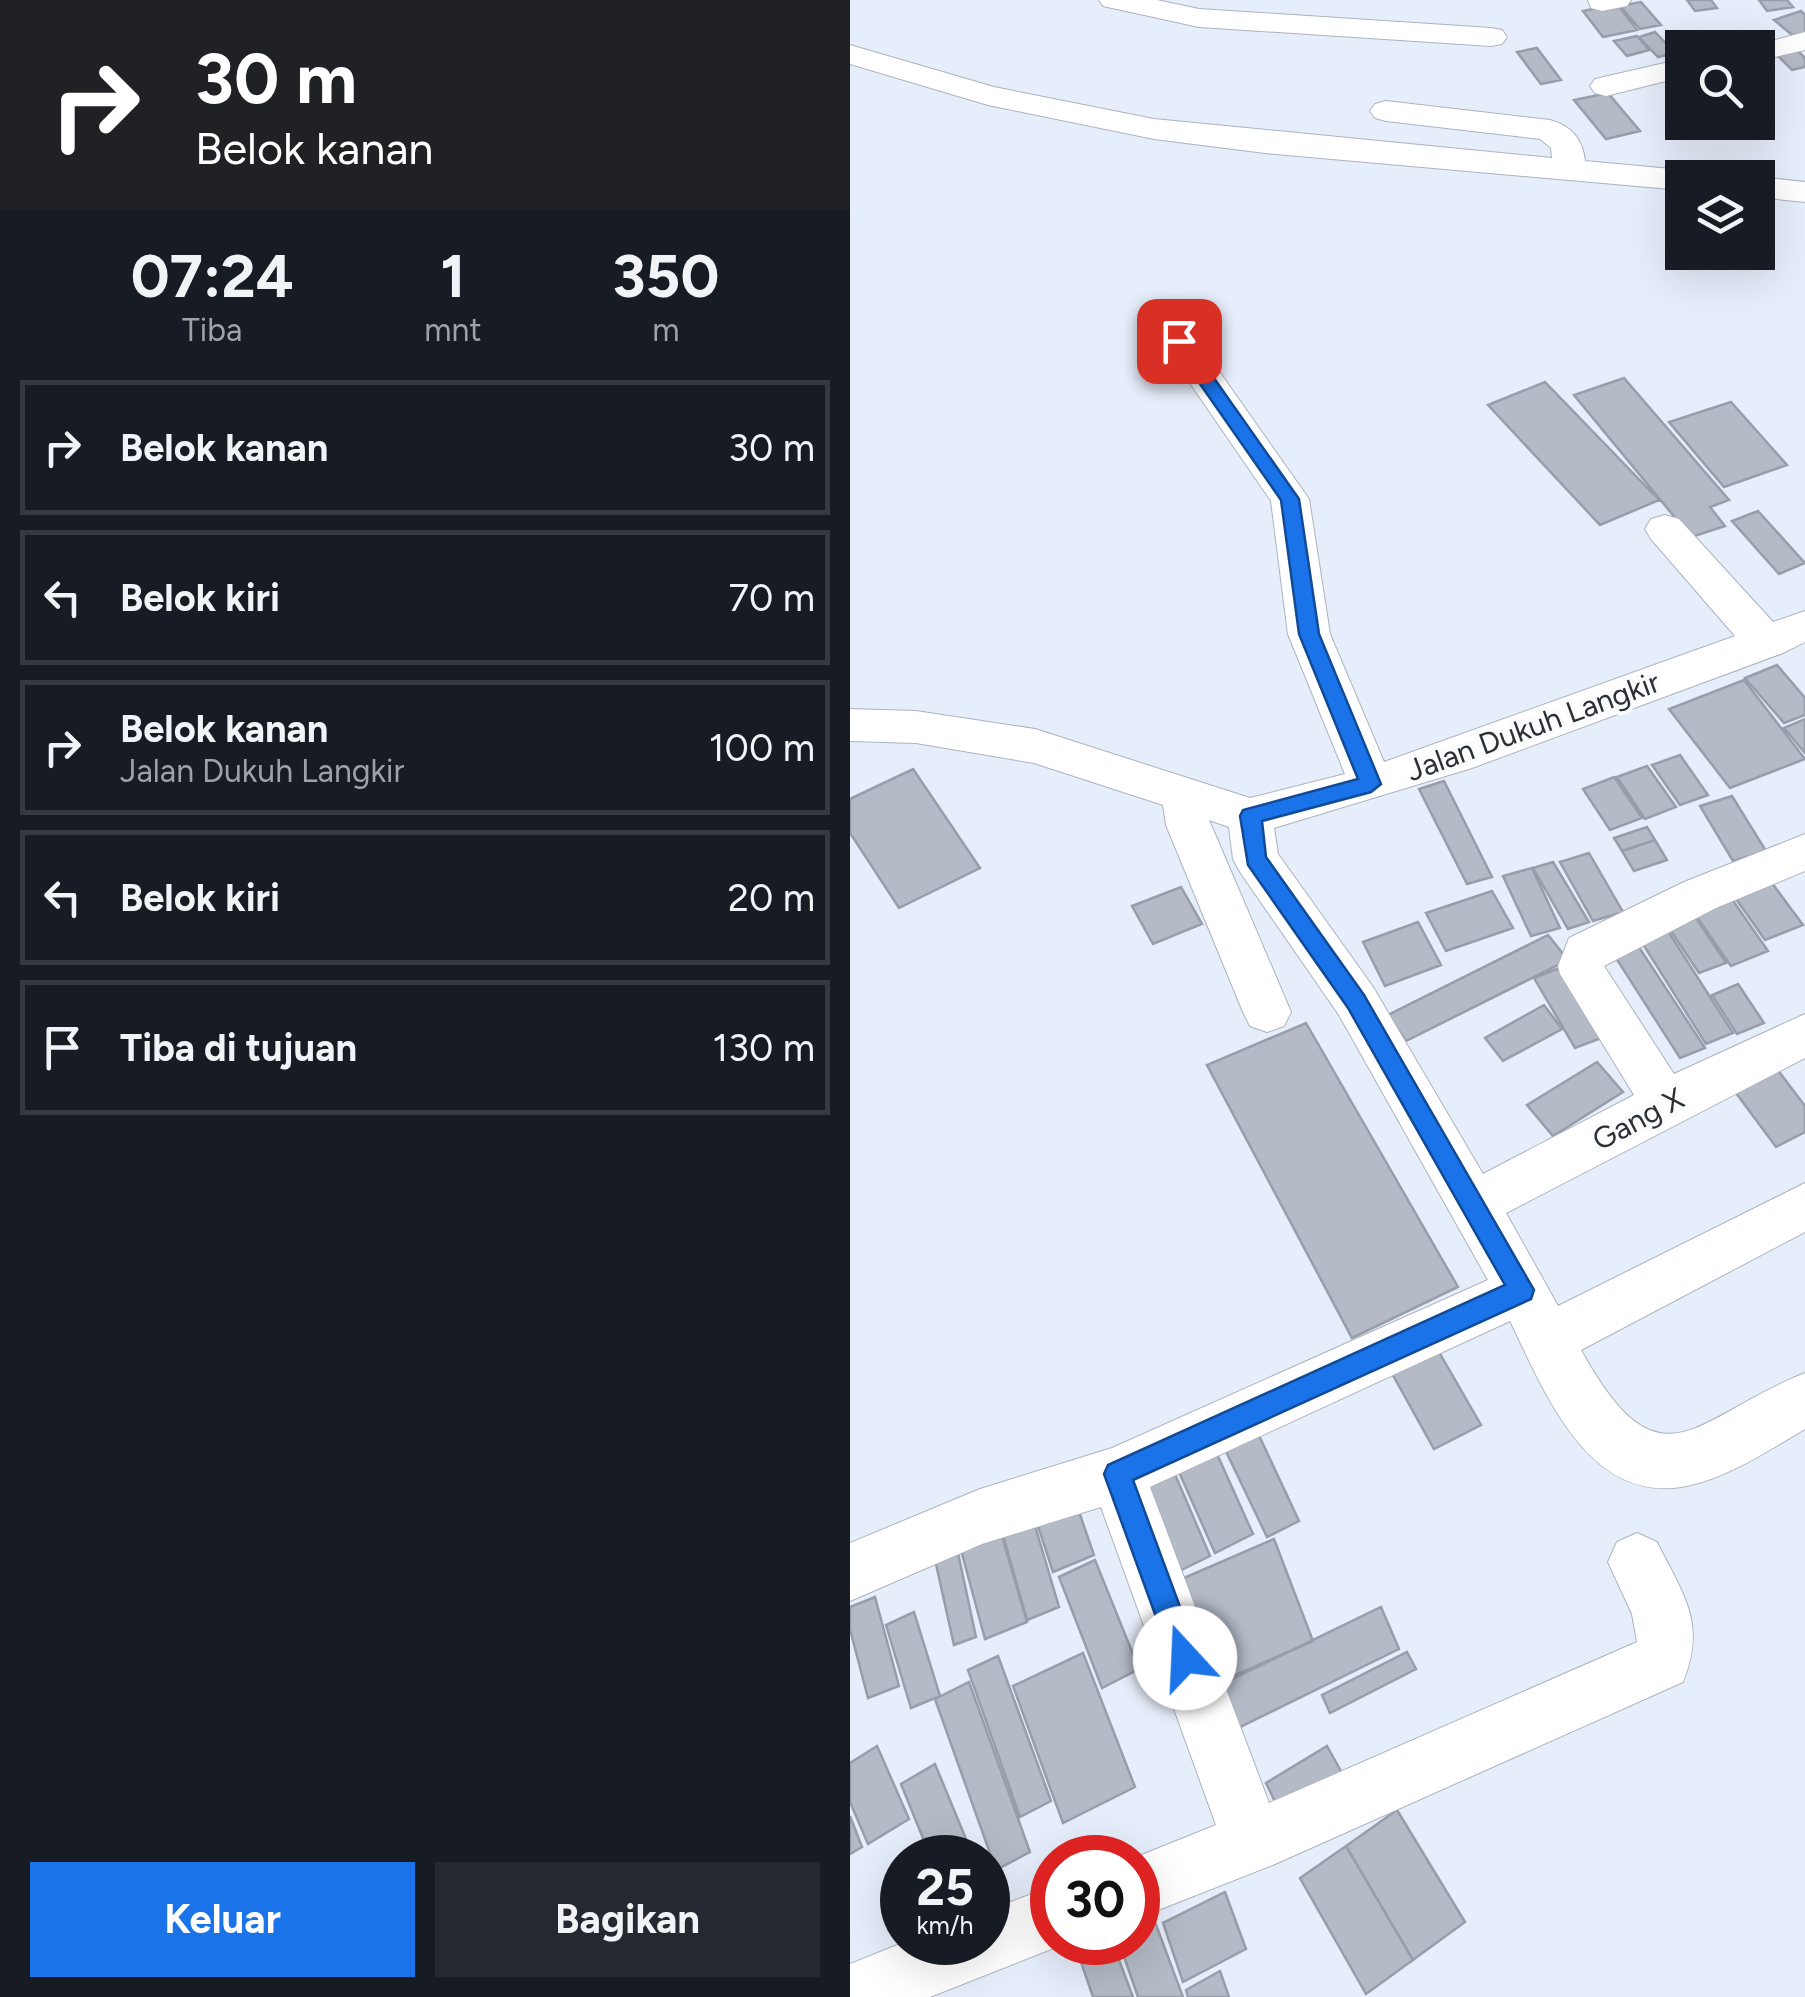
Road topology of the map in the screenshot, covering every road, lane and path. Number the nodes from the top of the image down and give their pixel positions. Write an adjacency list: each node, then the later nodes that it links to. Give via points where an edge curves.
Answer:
1 (1396, 0): 3 (street)
2 (1136, 1): 3 (street, via 1199,18)
3 (1408, 32): 4 (street)
4 (1491, 37)
5 (1805, 41): 6 (street)
6 (1775, 48)
7 (850, 54): 12 (street, via 988,95 1154,129)
8 (1665, 72): 10 (street)
9 (850, 74): 16 (street, via 984,114 1129,146)
10 (1606, 86)
11 (1386, 111): 12 (street, via 1550,130 1567,146)
12 (1569, 169): 13 (street)
13 (1665, 178)
14 (1775, 189): 15 (street)
15 (1805, 192)
16 (1665, 194)
17 (1775, 205): 18 (street)
18 (1805, 208)
19 (1179, 341): 23 (street, via 1290,499 1309,634)
20 (1665, 529): 21 (street, via 1732,608)
21 (1790, 643): 23 (street, Jalan Dukuh Langkir)
22 (850, 725): 24 (street, via 916,727 1035,746)
23 (1371, 784): 25 (street, Jalan Dukuh Langkir)
24 (1182, 794): 25 (street); 27 (street, via 1188,825)
25 (1250, 816): 30 (street, via 1256,859 1356,1002)
26 (1805, 852): 29 (street, via 1586,952 1584,974)
27 (1267, 1012)
28 (1805, 1035): 29 (street, Gang X)
29 (1666, 1104): 30 (street, Gang X)
30 (1472, 1206): 32 (street)
31 (1805, 1206): 33 (street)
32 (1522, 1290): 33 (street); 35 (street)
33 (1548, 1339): 34 (street, via 1588,1410 1616,1446 1636,1455 1674,1461 1702,1454)
34 (1805, 1399)
35 (1117, 1474): 37 (street, via 980,1518); 38 (street)
36 (1637, 1562): 38 (street, via 1665,1626 1669,1646 1662,1661)
37 (850, 1572)
38 (1253, 1842): 39 (street)
39 (1160, 1878)
40 (1030, 1926): 41 (street)
41 (850, 1996)

